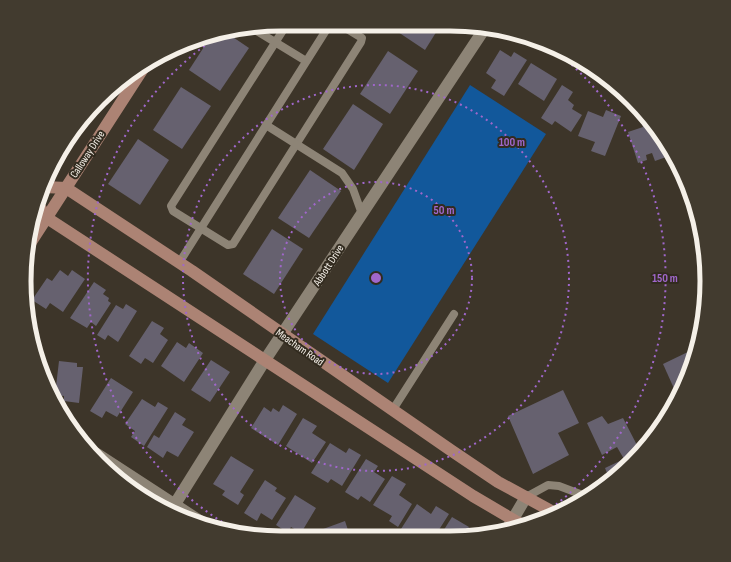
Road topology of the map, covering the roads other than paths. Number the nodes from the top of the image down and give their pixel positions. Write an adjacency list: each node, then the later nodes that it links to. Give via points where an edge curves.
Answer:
1 (282, 31): 6 (lane)
2 (325, 31): 7 (lane)
3 (349, 31): 10 (lane, via 362,40)
4 (259, 32): 6 (lane)
5 (482, 33): 14 (street, Abbott Drive)
6 (275, 42): 7 (lane); 16 (lane, via 171,206 173,211)
7 (306, 61): 9 (lane)
8 (138, 76): 12 (street, Calloway Drive)
9 (266, 125): 10 (lane); 16 (lane)
10 (297, 143): 14 (lane, via 342,173 353,189); 16 (lane, via 233,244 228,245)
11 (49, 187): 12 (street)
12 (66, 188): 15 (street, Calloway Drive); 18 (street, Meacham Road)
13 (42, 210): 15 (street)
14 (362, 214): 20 (street, Abbott Drive)
15 (46, 218): 17 (street, Calloway Drive); 21 (street)
16 (201, 228): 18 (lane)
17 (35, 235)
18 (179, 263): 20 (street, Meacham Road)
19 (454, 314): 22 (lane)
20 (282, 335): 21 (street, Abbott Drive); 22 (street, Meacham Road)
21 (265, 360): 26 (street, Abbott Drive); 30 (street)
22 (392, 411): 25 (street, Meacham Road, via 498,482)
23 (106, 460): 26 (street)
24 (581, 494): 25 (lane, via 559,486 548,485)
25 (526, 497): 27 (street, Meacham Road); 29 (street)
26 (175, 504): 28 (street)
27 (550, 510)
28 (189, 514)
29 (510, 523)
30 (507, 524)

